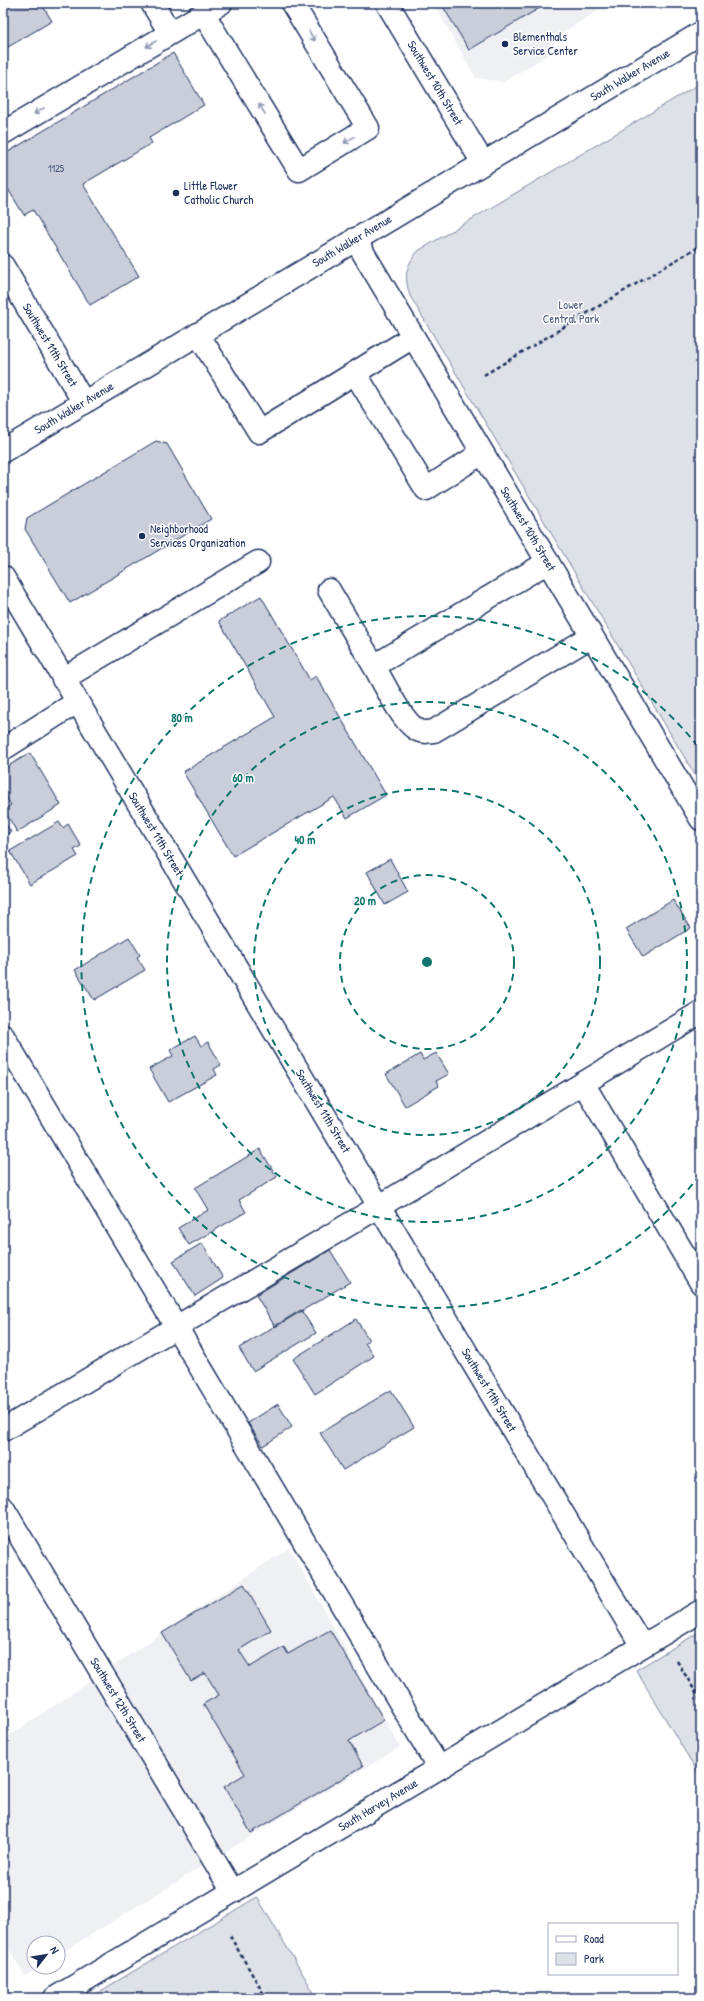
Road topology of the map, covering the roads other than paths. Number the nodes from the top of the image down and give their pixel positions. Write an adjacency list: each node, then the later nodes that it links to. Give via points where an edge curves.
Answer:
1 (152, 3): 5 (street)
2 (292, 3): 4 (street, one-way to 4, via 368,128 299,170)
3 (387, 3): 8 (street, Southwest 10th Street)
4 (213, 6): 5 (street)
5 (170, 33): 7 (street, one-way to 7)
6 (701, 33): 8 (street, South Walker Avenue)
7 (3, 133)
8 (483, 163): 9 (street, South Walker Avenue)
9 (355, 239): 11 (street, South Walker Avenue); 12 (street, Southwest 10th Street)
10 (3, 266): 14 (street, Southwest 11th Street)
11 (198, 334): 13 (street, via 259,432); 14 (street, South Walker Avenue)
12 (413, 337): 13 (street); 16 (street, Southwest 10th Street)
13 (355, 373): 16 (street, via 426,489)
14 (84, 403): 15 (street, South Walker Avenue)
15 (3, 451)
16 (482, 453): 18 (street, Southwest 10th Street)
17 (258, 562): 23 (street)
18 (548, 562): 21 (street, Southwest 10th Street); 22 (street)
19 (3, 577): 23 (street, Southwest 11th Street)
20 (329, 590): 22 (street)
21 (592, 636): 22 (street, via 434,731 417,730 407,723); 26 (street, Southwest 10th Street)
22 (374, 666)
23 (63, 679): 24 (street, Southwest 11th Street)
24 (77, 702): 25 (street); 30 (street, Southwest 11th Street)
25 (3, 749)
26 (701, 819)
27 (701, 1012): 29 (street)
28 (3, 1036): 32 (street)
29 (584, 1083): 30 (street); 31 (street)
30 (380, 1206): 32 (street); 36 (street, Southwest 11th Street)
31 (701, 1283)
32 (177, 1327): 33 (street); 37 (street)
33 (3, 1430)
34 (3, 1508): 38 (street, Southwest 12th Street)
35 (701, 1611): 36 (street, South Harvey Avenue)
36 (642, 1646): 37 (street, South Harvey Avenue)
37 (439, 1768): 38 (street, South Harvey Avenue)
38 (233, 1892): 39 (street, South Harvey Avenue)
39 (55, 1998)

